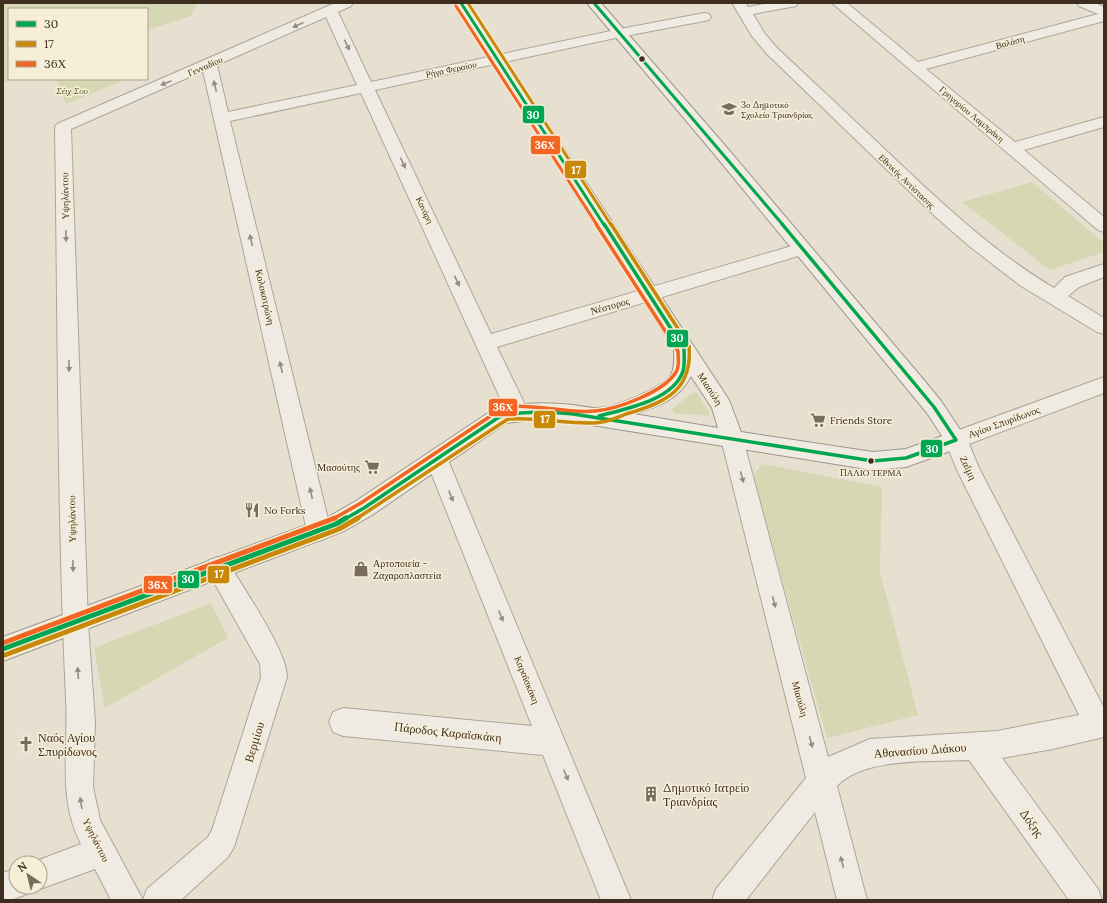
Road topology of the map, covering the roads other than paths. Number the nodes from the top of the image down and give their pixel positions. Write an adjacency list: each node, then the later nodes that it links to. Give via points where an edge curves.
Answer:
1 (346, 3): 8 (street, Γενναδίου)
2 (461, 3): 13 (street, Μιαούλη)
3 (594, 3): 12 (street, Ζαΐμη)
4 (791, 3): 7 (street)
5 (839, 3): 15 (street, Γρηγορίου Λαμπράκη)
6 (1084, 3): 9 (street)
7 (741, 8): 25 (street, Εθνικής Αντίστασης, via 772,51 943,214 992,256)
8 (330, 10): 14 (street, Γενναδίου, one-way to 14); 16 (street, Κανάρη, one-way to 16)
9 (1104, 12)
10 (704, 17): 12 (street, Ρήγα Φεραίου)
11 (1104, 17): 15 (street, Βαλάση)
12 (620, 32): 13 (street, Ρήγα Φεραίου); 22 (street, Ζαΐμη, via 736,167)
13 (498, 59): 16 (street, Ρήγα Φεραίου); 24 (street, Μιαούλη)
14 (209, 64): 17 (street, Κολοκοτρώνη, one-way to 14); 19 (street, Γενναδίου, one-way to 19)
15 (916, 67): 20 (street, Γρηγορίου Λαμπράκη)
16 (368, 88): 17 (street, Ρήγα Φεραίου); 27 (street, Κανάρη, one-way to 27)
17 (222, 118): 35 (street, Κολοκοτρώνη, one-way to 17)
18 (1104, 122): 20 (street)
19 (63, 127): 37 (street, Υψηλάντου, one-way to 37)
20 (1013, 148): 21 (street, Γρηγορίου Λαμπράκη)
21 (1104, 226)
22 (802, 249): 24 (street, Νέστορος); 33 (street, Ζαΐμη, via 934,407)
23 (1104, 270): 25 (street, via 1072,282)
24 (648, 295): 27 (street, Νέστορος); 28 (street, Μιαούλη)
25 (1055, 298): 26 (street, Εθνικής Αντίστασης)
26 (1104, 327)
27 (486, 343): 30 (street, Κανάρη)
28 (684, 349): 31 (street, via 685,364 681,375 667,390 644,403); 32 (street, Μιαούλη, via 722,406)
29 (1104, 385): 33 (street, Αγίου Σπυρίδωνος)
30 (517, 411): 31 (street, Αγίου Σπυρίδωνος); 34 (street, Αγίου Σπυρίδωνος, via 498,417)
31 (595, 417): 32 (street, Αγίου Σπυρίδωνος)
32 (732, 439): 33 (street, Αγίου Σπυρίδωνος, via 874,461 906,458); 43 (street, Μιαούλη, one-way to 43)
33 (956, 440): 40 (street, Ζαΐμη, via 968,470)
34 (437, 460): 35 (street, Αγίου Σπυρίδωνος, via 352,516); 41 (street, Καραϊσκάκη, one-way to 41)
35 (319, 531): 36 (street, Αγίου Σπυρίδωνος)
36 (218, 568): 37 (street, Αγίου Σπυρίδωνος); 47 (street, Βερμίου, via 271,659 274,677 224,837 218,848)
37 (75, 623): 38 (street, Αγίου Σπυρίδωνος); 44 (street, Υψηλάντου, one-way to 37, via 87,826 80,800 81,723)
38 (3, 650)
39 (343, 722): 41 (street, Πάροδος Καραϊσκάκη)
40 (1101, 723): 42 (street, Αθανασίου Διάκου, via 1026,740)
41 (552, 742): 48 (street, Καραϊσκάκη, one-way to 48)
42 (976, 746): 43 (street, Αθανασίου Διάκου, via 870,754 844,762); 51 (street, Δόξης)
43 (821, 782): 49 (street, Αθανασίου Διάκου); 50 (street, Μιαούλη, one-way to 43)
44 (101, 852): 45 (street); 46 (street, Υψηλάντου)
45 (48, 871)
46 (128, 900)
47 (158, 900)
48 (616, 900)
49 (727, 900)
50 (852, 900)
51 (1087, 900)

